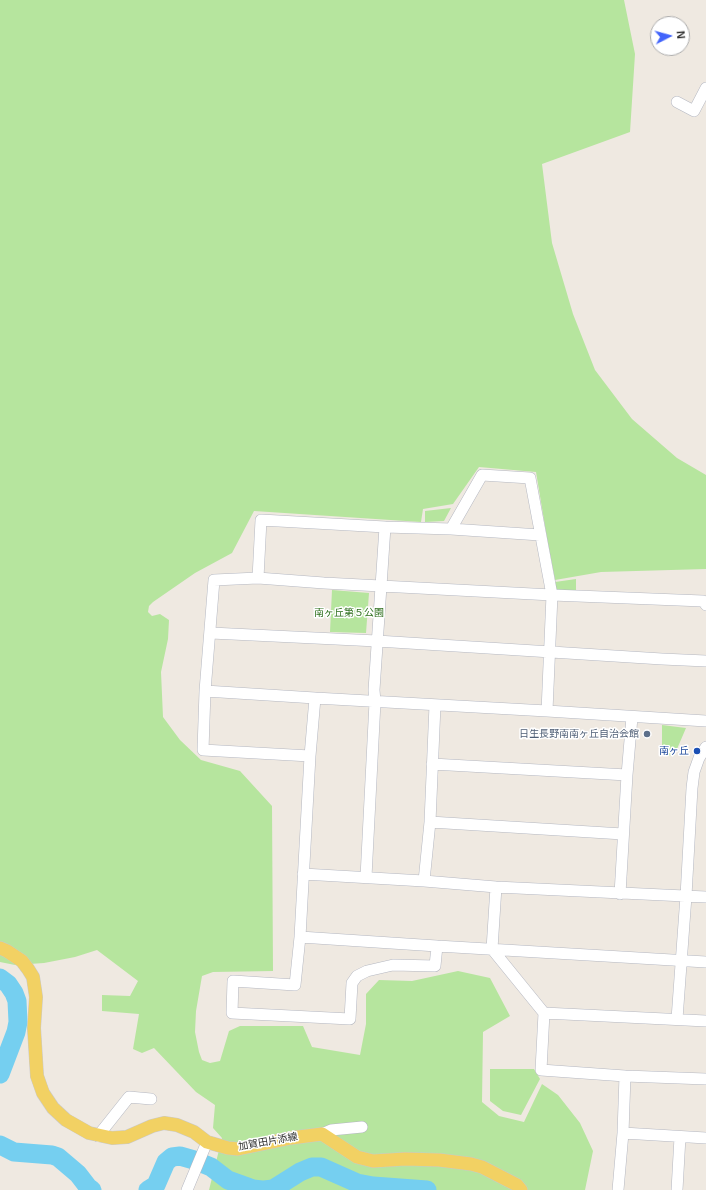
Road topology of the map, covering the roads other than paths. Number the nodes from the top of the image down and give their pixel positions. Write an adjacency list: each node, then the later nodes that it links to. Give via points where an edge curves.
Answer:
1 (706, 88): 2 (street, via 694,111)
2 (677, 102)
3 (385, 527): 4 (street); 6 (street, via 261,520); 7 (street)
4 (450, 529): 5 (street); 5 (street, via 482,476 530,478)
5 (540, 535): 8 (street)
6 (258, 578): 7 (street); 10 (street, via 214,580)
7 (381, 585): 8 (street); 11 (street)
8 (552, 595): 9 (street, via 703,601); 12 (street)
9 (706, 605)
10 (211, 633): 11 (street); 14 (street)
11 (377, 641): 12 (street); 16 (street)
12 (550, 652): 13 (street); 18 (street)
13 (706, 661)
14 (205, 690): 15 (street); 22 (street, via 203,750)
15 (315, 698): 16 (street); 22 (street)
16 (375, 702): 17 (street); 28 (street)
17 (435, 705): 18 (street); 23 (street)
18 (547, 711): 19 (street)
19 (632, 717): 20 (street); 24 (street)
20 (706, 721)
21 (706, 747): 32 (street, via 694,772)
22 (310, 756): 27 (street)
23 (432, 764): 24 (street); 25 (street)
24 (627, 775): 26 (street)
25 (430, 822): 26 (street); 29 (street)
26 (623, 834): 31 (street)
27 (303, 874): 28 (street); 34 (street)
28 (366, 877): 29 (street)
29 (424, 881): 30 (street)
30 (496, 887): 31 (street); 37 (street)
31 (620, 894): 32 (street)
32 (686, 896): 33 (street); 38 (street)
33 (706, 897)
34 (300, 937): 35 (street); 35 (street, via 295,986 233,981 232,1013 350,1019 352,983 357,976 393,965 435,966)
35 (437, 946): 37 (street)
36 (0, 948): 49 (main road, 加賀田片添線, via 22,962 32,977 36,997 34,1028 37,1076 43,1093 53,1108 66,1120)
37 (492, 948): 38 (street); 40 (street)
38 (681, 961): 39 (street); 41 (street)
39 (706, 962)
40 (544, 1013): 41 (street); 43 (street, via 541,1070)
41 (677, 1019): 42 (street)
42 (706, 1021)
43 (625, 1076): 44 (street); 47 (street)
44 (706, 1079)
45 (151, 1099): 49 (street, via 129,1097)
46 (362, 1127): 48 (street, via 331,1130)
47 (623, 1133): 50 (street); 55 (street)
48 (322, 1134): 52 (main road, 加賀田片添線, via 238,1148); 54 (main road, via 357,1157 373,1161 440,1160 471,1164 517,1185)
49 (98, 1136): 52 (main road, 加賀田片添線, via 127,1137 164,1123 194,1132)
50 (680, 1137): 51 (street); 56 (street)
51 (706, 1138)
52 (206, 1145): 53 (street)
53 (187, 1190)
54 (521, 1190)
55 (618, 1190)
56 (677, 1190)

